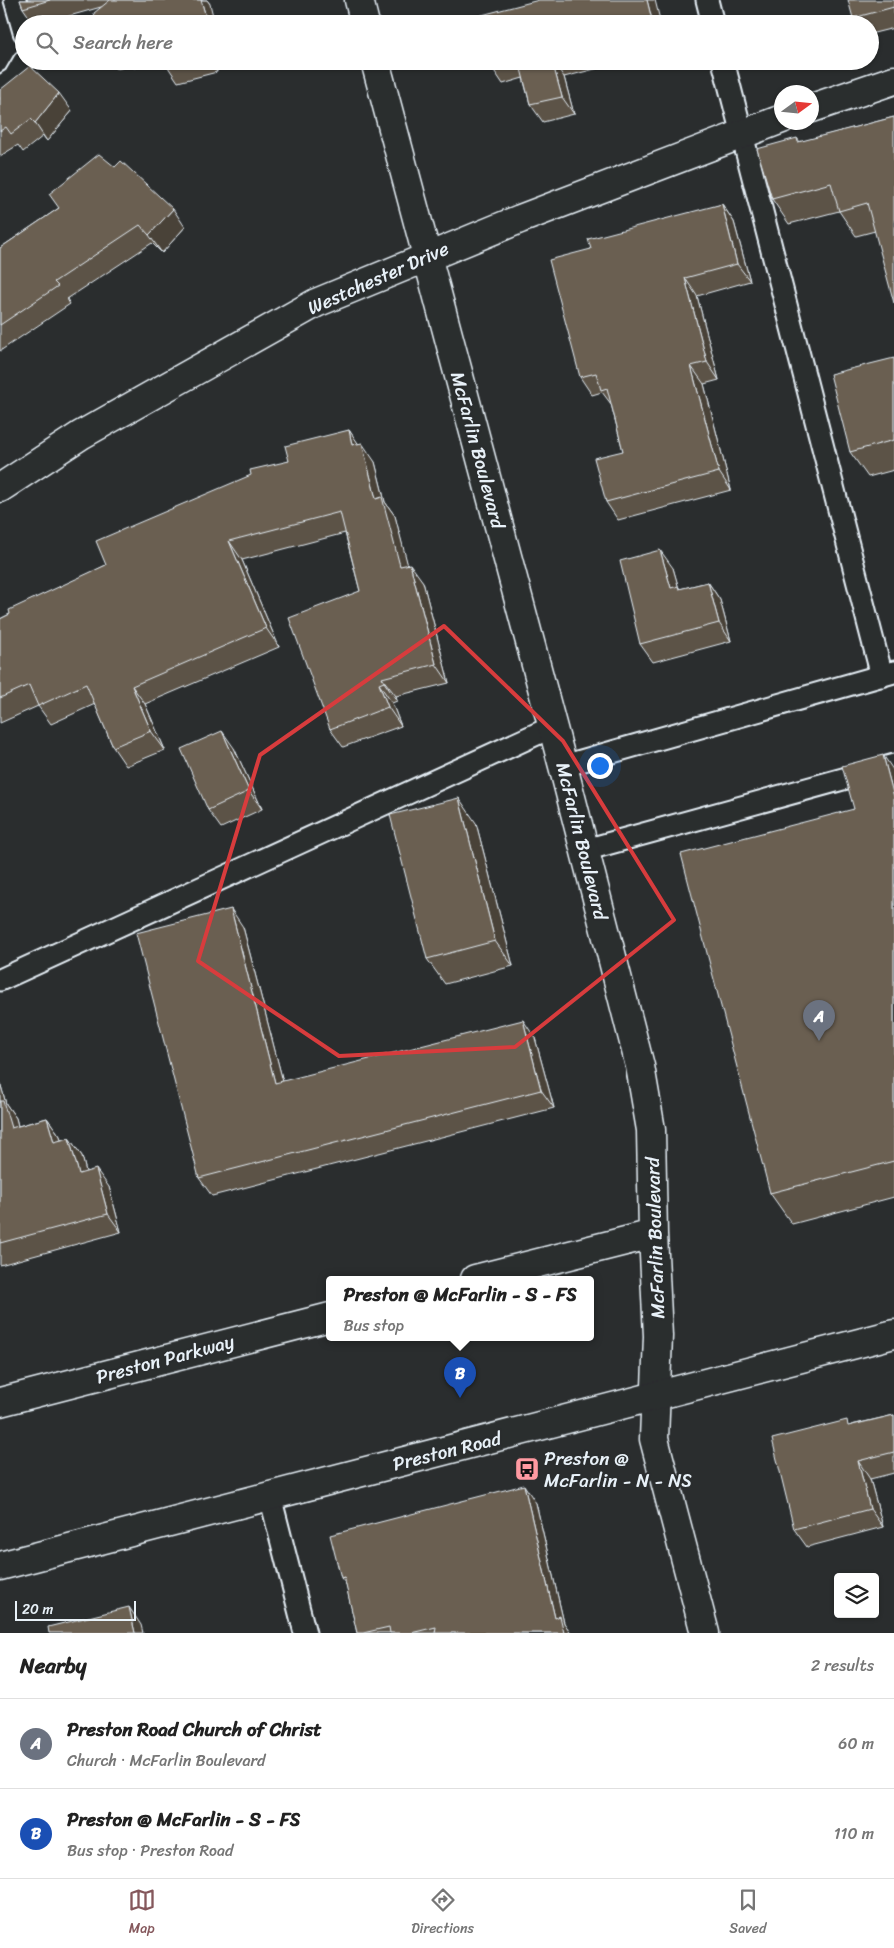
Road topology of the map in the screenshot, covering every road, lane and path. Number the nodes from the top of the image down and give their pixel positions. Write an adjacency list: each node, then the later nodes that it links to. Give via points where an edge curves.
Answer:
1 (15, 0): 4 (lane)
2 (359, 0): 5 (street)
3 (707, 0): 6 (lane)
4 (19, 15)
5 (363, 15)
6 (711, 15)
7 (19, 70): 11 (lane, via 14,78)
8 (377, 70): 15 (street, McFarlin Boulevard)
9 (725, 70): 14 (lane)
10 (894, 80): 12 (street)
11 (0, 87)
12 (819, 106)
13 (774, 122): 14 (street, Westchester Drive)
14 (742, 133): 15 (street, Westchester Drive); 17 (lane)
15 (426, 256): 16 (street, Westchester Drive, via 316,303 81,435); 18 (street, McFarlin Boulevard)
16 (0, 488)
17 (888, 674): 20 (lane)
18 (552, 727): 20 (street, McFarlin Boulevard); 22 (lane)
19 (894, 765): 21 (lane)
20 (564, 766): 21 (street, McFarlin Boulevard)
21 (585, 850): 23 (street, McFarlin Boulevard, via 640,1066 650,1121)
22 (0, 980)
23 (653, 1234): 24 (street); 27 (street, McFarlin Boulevard, via 658,1336)
24 (487, 1276)
25 (326, 1318): 28 (street, Preston Parkway)
26 (894, 1334): 27 (street, Preston Road)
27 (655, 1398): 29 (street, Preston Road); 32 (street, McFarlin Boulevard, via 654,1439)
28 (0, 1402)
29 (270, 1496): 30 (street, Preston Road); 31 (lane)
30 (0, 1566)
31 (306, 1633)
32 (705, 1633)

